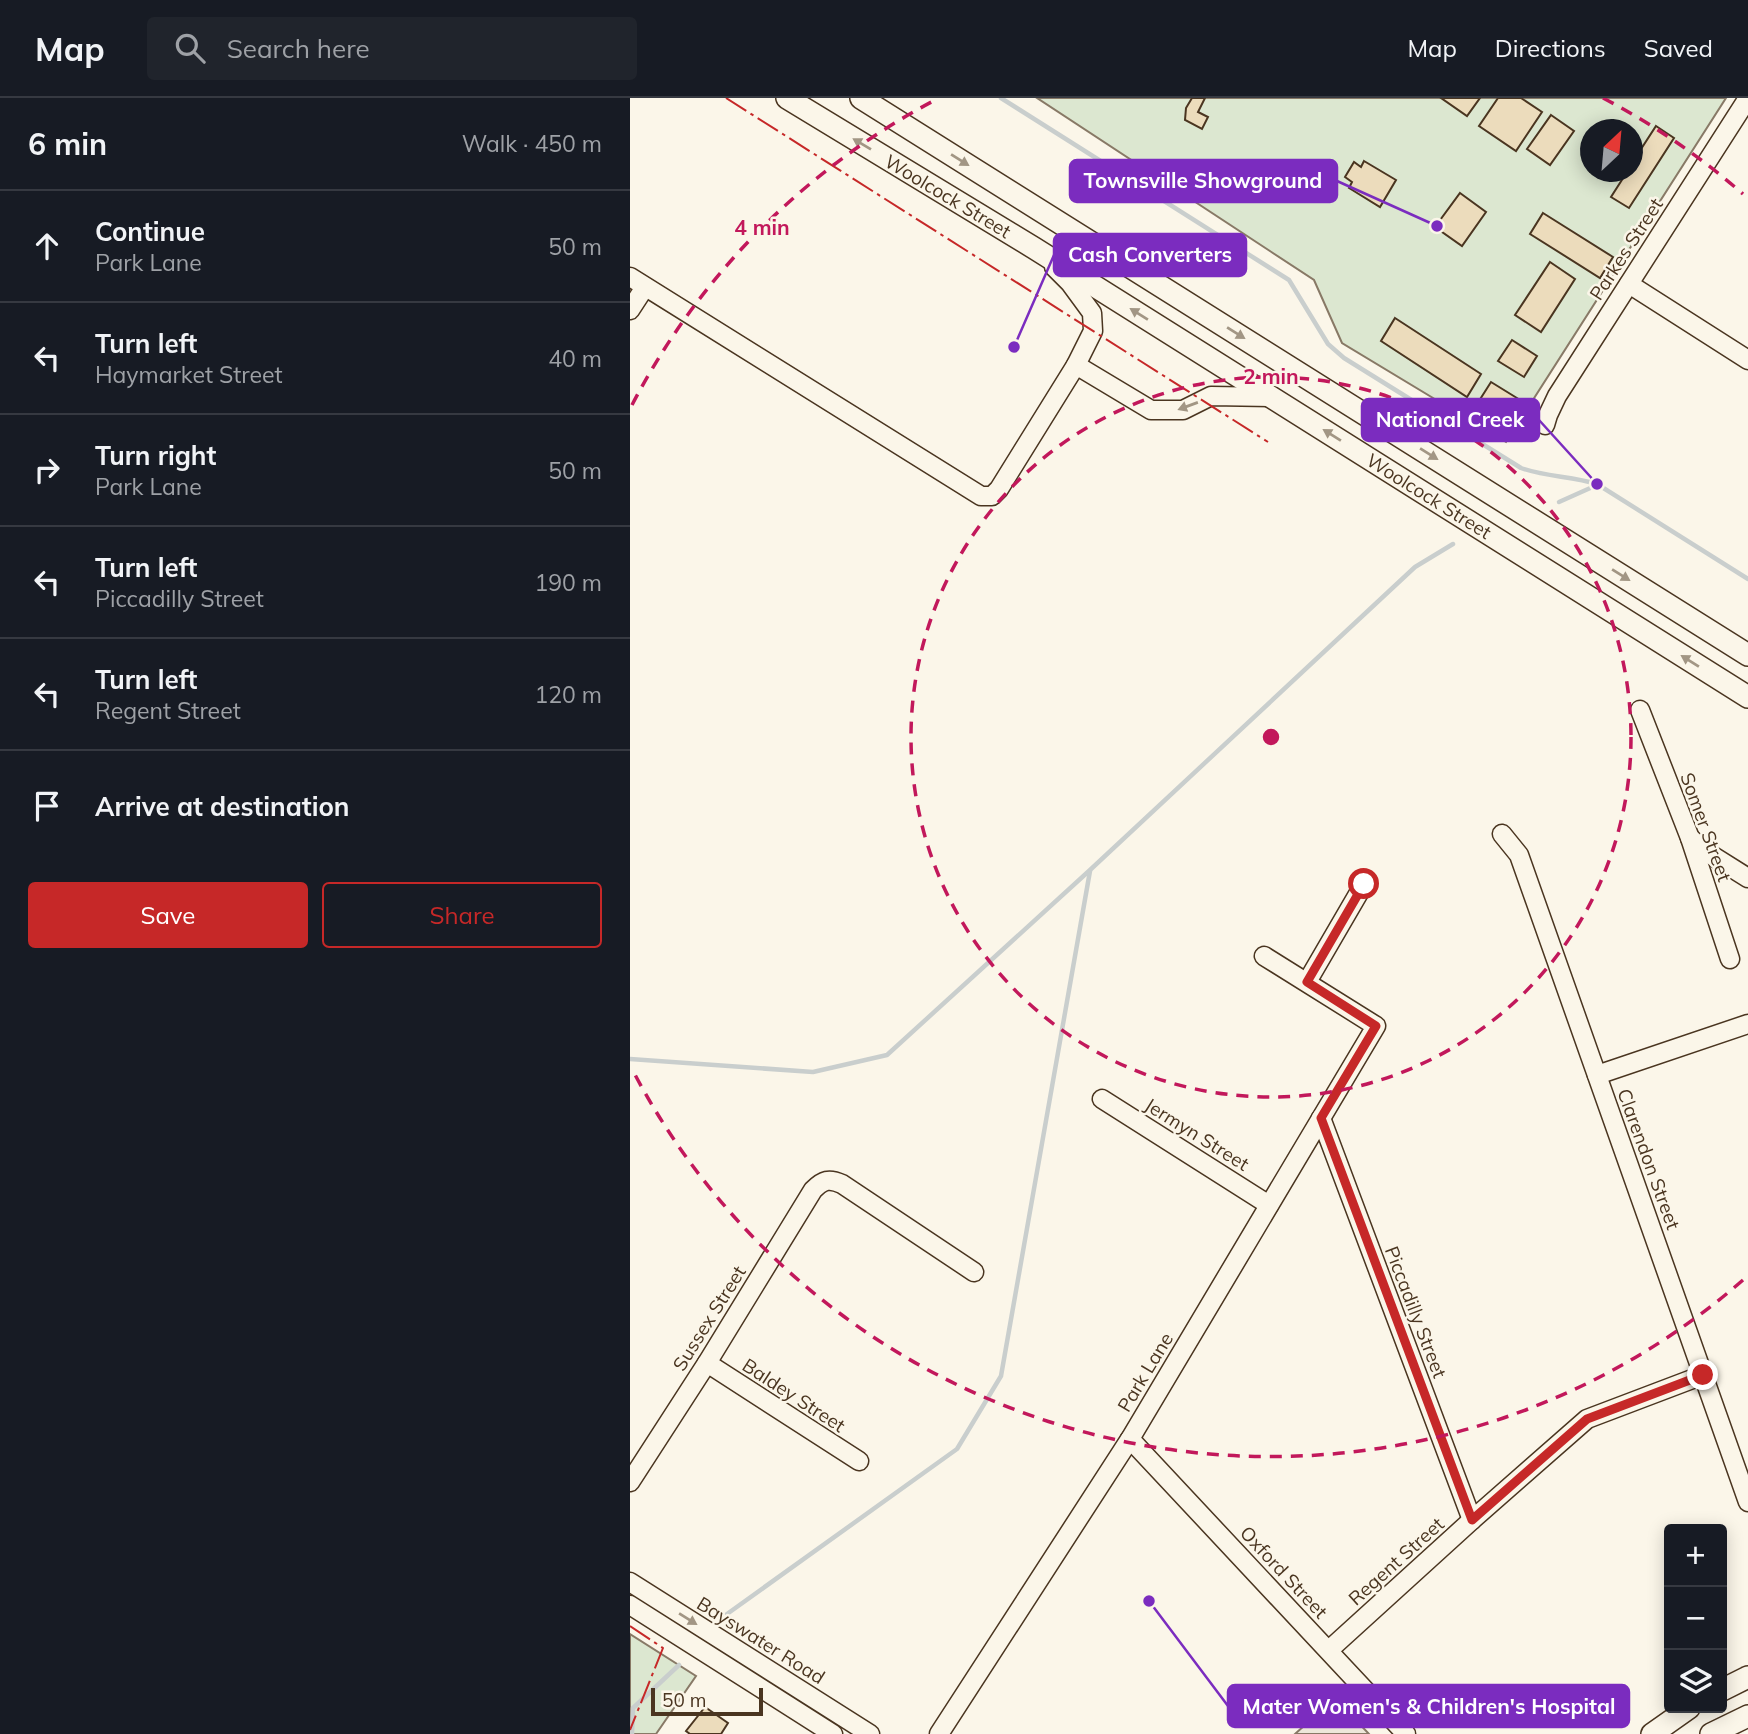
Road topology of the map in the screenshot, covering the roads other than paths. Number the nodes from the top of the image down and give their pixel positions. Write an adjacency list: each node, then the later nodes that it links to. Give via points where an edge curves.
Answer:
1 (787, 98): 4 (main road, Woolcock Street, one-way to 1)
2 (861, 98): 12 (main road, Woolcock Street, one-way to 12)
3 (1748, 98): 6 (street, Parkes Street)
4 (1034, 248): 9 (street, via 1070,283 1092,313 1093,331); 10 (main road, Woolcock Street, one-way to 4)
5 (637, 282): 7 (street); 9 (street, via 981,496 992,496 999,489)
6 (1629, 284): 8 (street); 11 (street, Parkes Street, via 1557,396)
7 (630, 310)
8 (1748, 360)
9 (1076, 365): 10 (street, one-way to 9, via 1211,396 1183,410 1151,410)
10 (1272, 397): 13 (main road, Woolcock Street, one-way to 10)
11 (1545, 425)
12 (1748, 655)
13 (1748, 697)
14 (1640, 710): 16 (street, Somer Street)
15 (1502, 834): 23 (street, Clarendon Street, via 1519,855)
16 (1690, 838): 17 (street); 20 (street, Somer Street)
17 (1748, 878)
18 (1364, 884): 21 (street)
19 (1264, 956): 21 (street)
20 (1730, 959)
21 (1307, 982): 25 (street, Park Lane, via 1376,1026)
22 (1748, 1024): 23 (street)
23 (1597, 1075): 29 (street, Clarendon Street)
24 (1102, 1099): 26 (street, Jermyn Street)
25 (1321, 1118): 26 (street, Park Lane); 34 (street, Piccadilly Street)
26 (1269, 1205): 30 (street, Park Lane)
27 (974, 1272): 28 (street, Sussex Street, via 842,1184 826,1180 813,1190)
28 (707, 1363): 31 (street, Baldey Street); 32 (street, Sussex Street)
29 (1703, 1375): 33 (street, Clarendon Street); 34 (street, Regent Street, via 1587,1419)
30 (1130, 1439): 37 (street, Oxford Street); 45 (street, Park Lane)
31 (859, 1461)
32 (630, 1482)
33 (1748, 1502)
34 (1472, 1520): 37 (street, Regent Street)
35 (630, 1582): 44 (street, Bayswater Road, one-way to 44)
36 (630, 1605): 43 (street, Bayswater Road)
37 (1329, 1650): 46 (street, Oxford Street)
38 (1748, 1677): 39 (main road)
39 (1727, 1688)
40 (1683, 1713): 42 (main road)
41 (1748, 1716): 47 (main road)
42 (1661, 1731)
43 (834, 1734)
44 (870, 1734)
45 (939, 1734)
46 (1406, 1734)
47 (1711, 1734)

